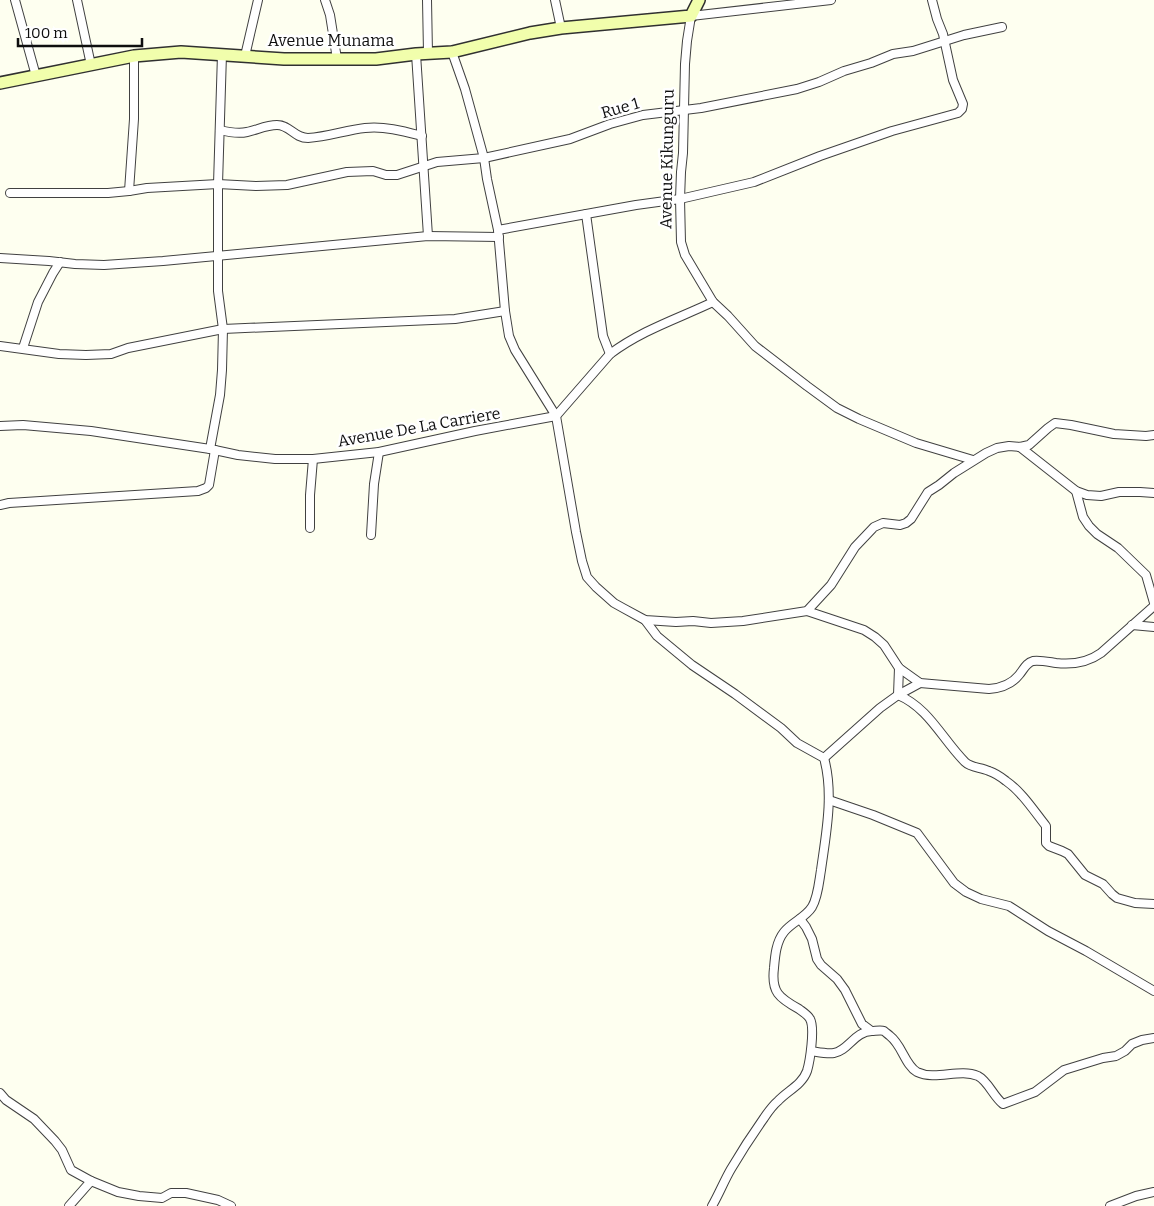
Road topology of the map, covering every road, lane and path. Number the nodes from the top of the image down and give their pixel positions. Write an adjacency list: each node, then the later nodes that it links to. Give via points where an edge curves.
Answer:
1 (15, 0): 22 (street)
2 (76, 0): 21 (street)
3 (258, 0): 19 (street)
4 (324, 0): 20 (street, via 330,15)
5 (427, 0): 15 (street)
6 (555, 0): 12 (street)
7 (698, 0): 10 (street, Avenue Kikunguru)
8 (831, 0): 10 (street)
9 (932, 0): 13 (street)
10 (691, 16): 12 (street, Avenue Munama); 24 (street, Avenue Kikunguru)
11 (1002, 27): 13 (street, Rue 1)
12 (561, 28): 14 (street, Avenue Munama)
13 (944, 41): 24 (street, Rue 1, via 893,54 797,88); 32 (street, via 953,80 963,104 958,113 892,131 754,182)
14 (452, 52): 15 (street, Avenue Munama); 27 (street)
15 (428, 53): 17 (street, Avenue Munama)
16 (222, 54): 18 (street, Avenue Munama, via 181,52); 19 (street, Avenue Munama); 25 (street)
17 (416, 54): 20 (street, Avenue Munama); 26 (street)
18 (134, 56): 21 (street, Avenue Munama); 30 (street)
19 (246, 56): 20 (street, Avenue Munama)
20 (337, 59)
21 (91, 65): 22 (street, Avenue Munama)
22 (36, 76): 23 (street, Avenue Munama)
23 (0, 83)
24 (684, 110): 27 (street, Rue 1, via 643,115 570,139); 32 (street, Avenue Kikunguru)
25 (220, 130): 26 (street, via 246,132 279,125 307,138 363,128 394,129); 29 (street)
26 (422, 136): 28 (street)
27 (484, 158): 28 (street, Rue 1); 34 (street)
28 (424, 166): 29 (street, Rue 1, via 392,176 347,172 287,185); 35 (street)
29 (218, 184): 30 (street, Rue 1); 36 (street)
30 (129, 191): 31 (street, Rue 1)
31 (10, 193)
32 (680, 199): 33 (street); 39 (street, Avenue Kikunguru, via 681,242 685,256)
33 (586, 214): 34 (street); 44 (street, via 603,336)
34 (498, 234): 35 (street); 40 (street)
35 (428, 236): 36 (street)
36 (218, 256): 38 (street, via 104,265); 41 (street)
37 (0, 258): 38 (street)
38 (60, 262): 43 (street, via 38,302)
39 (713, 302): 44 (street, via 647,331); 52 (street, Avenue Kikunguru, via 755,346 837,408 916,443)
40 (505, 311): 41 (street, via 455,319); 45 (street, via 508,336)
41 (223, 329): 43 (street, via 111,354 59,354); 49 (street, via 220,395)
42 (0, 346): 43 (street)
43 (23, 348)
44 (610, 354): 45 (street)
45 (556, 416): 50 (street, Avenue De La Carriere); 60 (street, via 587,577 614,603)
46 (0, 426): 49 (street, Avenue De La Carriere, via 92,432)
47 (1154, 435): 48 (street, via 1114,434 1055,423 1029,445)
48 (1020, 446): 52 (street, via 997,448); 53 (street)
49 (212, 450): 51 (street, Avenue De La Carriere, via 238,455); 55 (street, via 210,485 198,491)
50 (379, 452): 51 (street, Avenue De La Carriere); 57 (street)
51 (313, 459): 56 (street)
52 (973, 460): 59 (street, via 928,492 906,523 883,523 874,527 855,547 831,585)
53 (1076, 491): 54 (street, via 1101,496 1119,492); 58 (street, via 1089,526 1146,575)
54 (1154, 493)
55 (0, 505)
56 (310, 528)
57 (371, 535)
58 (1154, 605): 61 (street)
59 (807, 611): 60 (street, via 711,623); 63 (street, via 864,630 884,645)
60 (645, 620): 66 (street, via 657,636 692,665 756,709 797,743)
61 (1132, 625): 62 (street); 64 (street, via 1091,660 1064,664 1030,662 1006,686 988,689)
62 (1154, 627)
63 (899, 668): 64 (street); 65 (street)
64 (920, 683): 65 (street)
65 (898, 695): 66 (street); 68 (street, via 925,713 969,766 989,771 1016,789 1046,826 1046,843 1049,846 1068,854 1085,875 1102,884 1117,898)
66 (824, 758): 67 (street)
67 (829, 800): 69 (street, via 817,890 813,905); 70 (street, via 917,833 954,883 966,892 1009,906)
68 (1154, 904)
69 (800, 920): 71 (street, via 812,939 817,959 837,978 862,1024); 73 (street, via 784,932 779,941 773,980 780,996 810,1018 813,1028)
70 (1154, 990)
71 (870, 1030): 72 (street, via 884,1031 896,1040 911,1068 918,1072 976,1076 984,1080 1003,1104 1035,1092 1064,1070 1116,1056 1132,1044); 73 (street, via 835,1053)
72 (1154, 1038)
73 (811, 1050): 79 (street, via 807,1072 778,1100 754,1131)
74 (0, 1093): 75 (street, via 34,1119 55,1141 71,1170)
75 (91, 1181): 77 (street); 78 (street, via 139,1196 162,1198 171,1193 186,1193)
76 (1154, 1192): 80 (street)
77 (69, 1206)
78 (231, 1206)
79 (712, 1206)
80 (1110, 1206)

